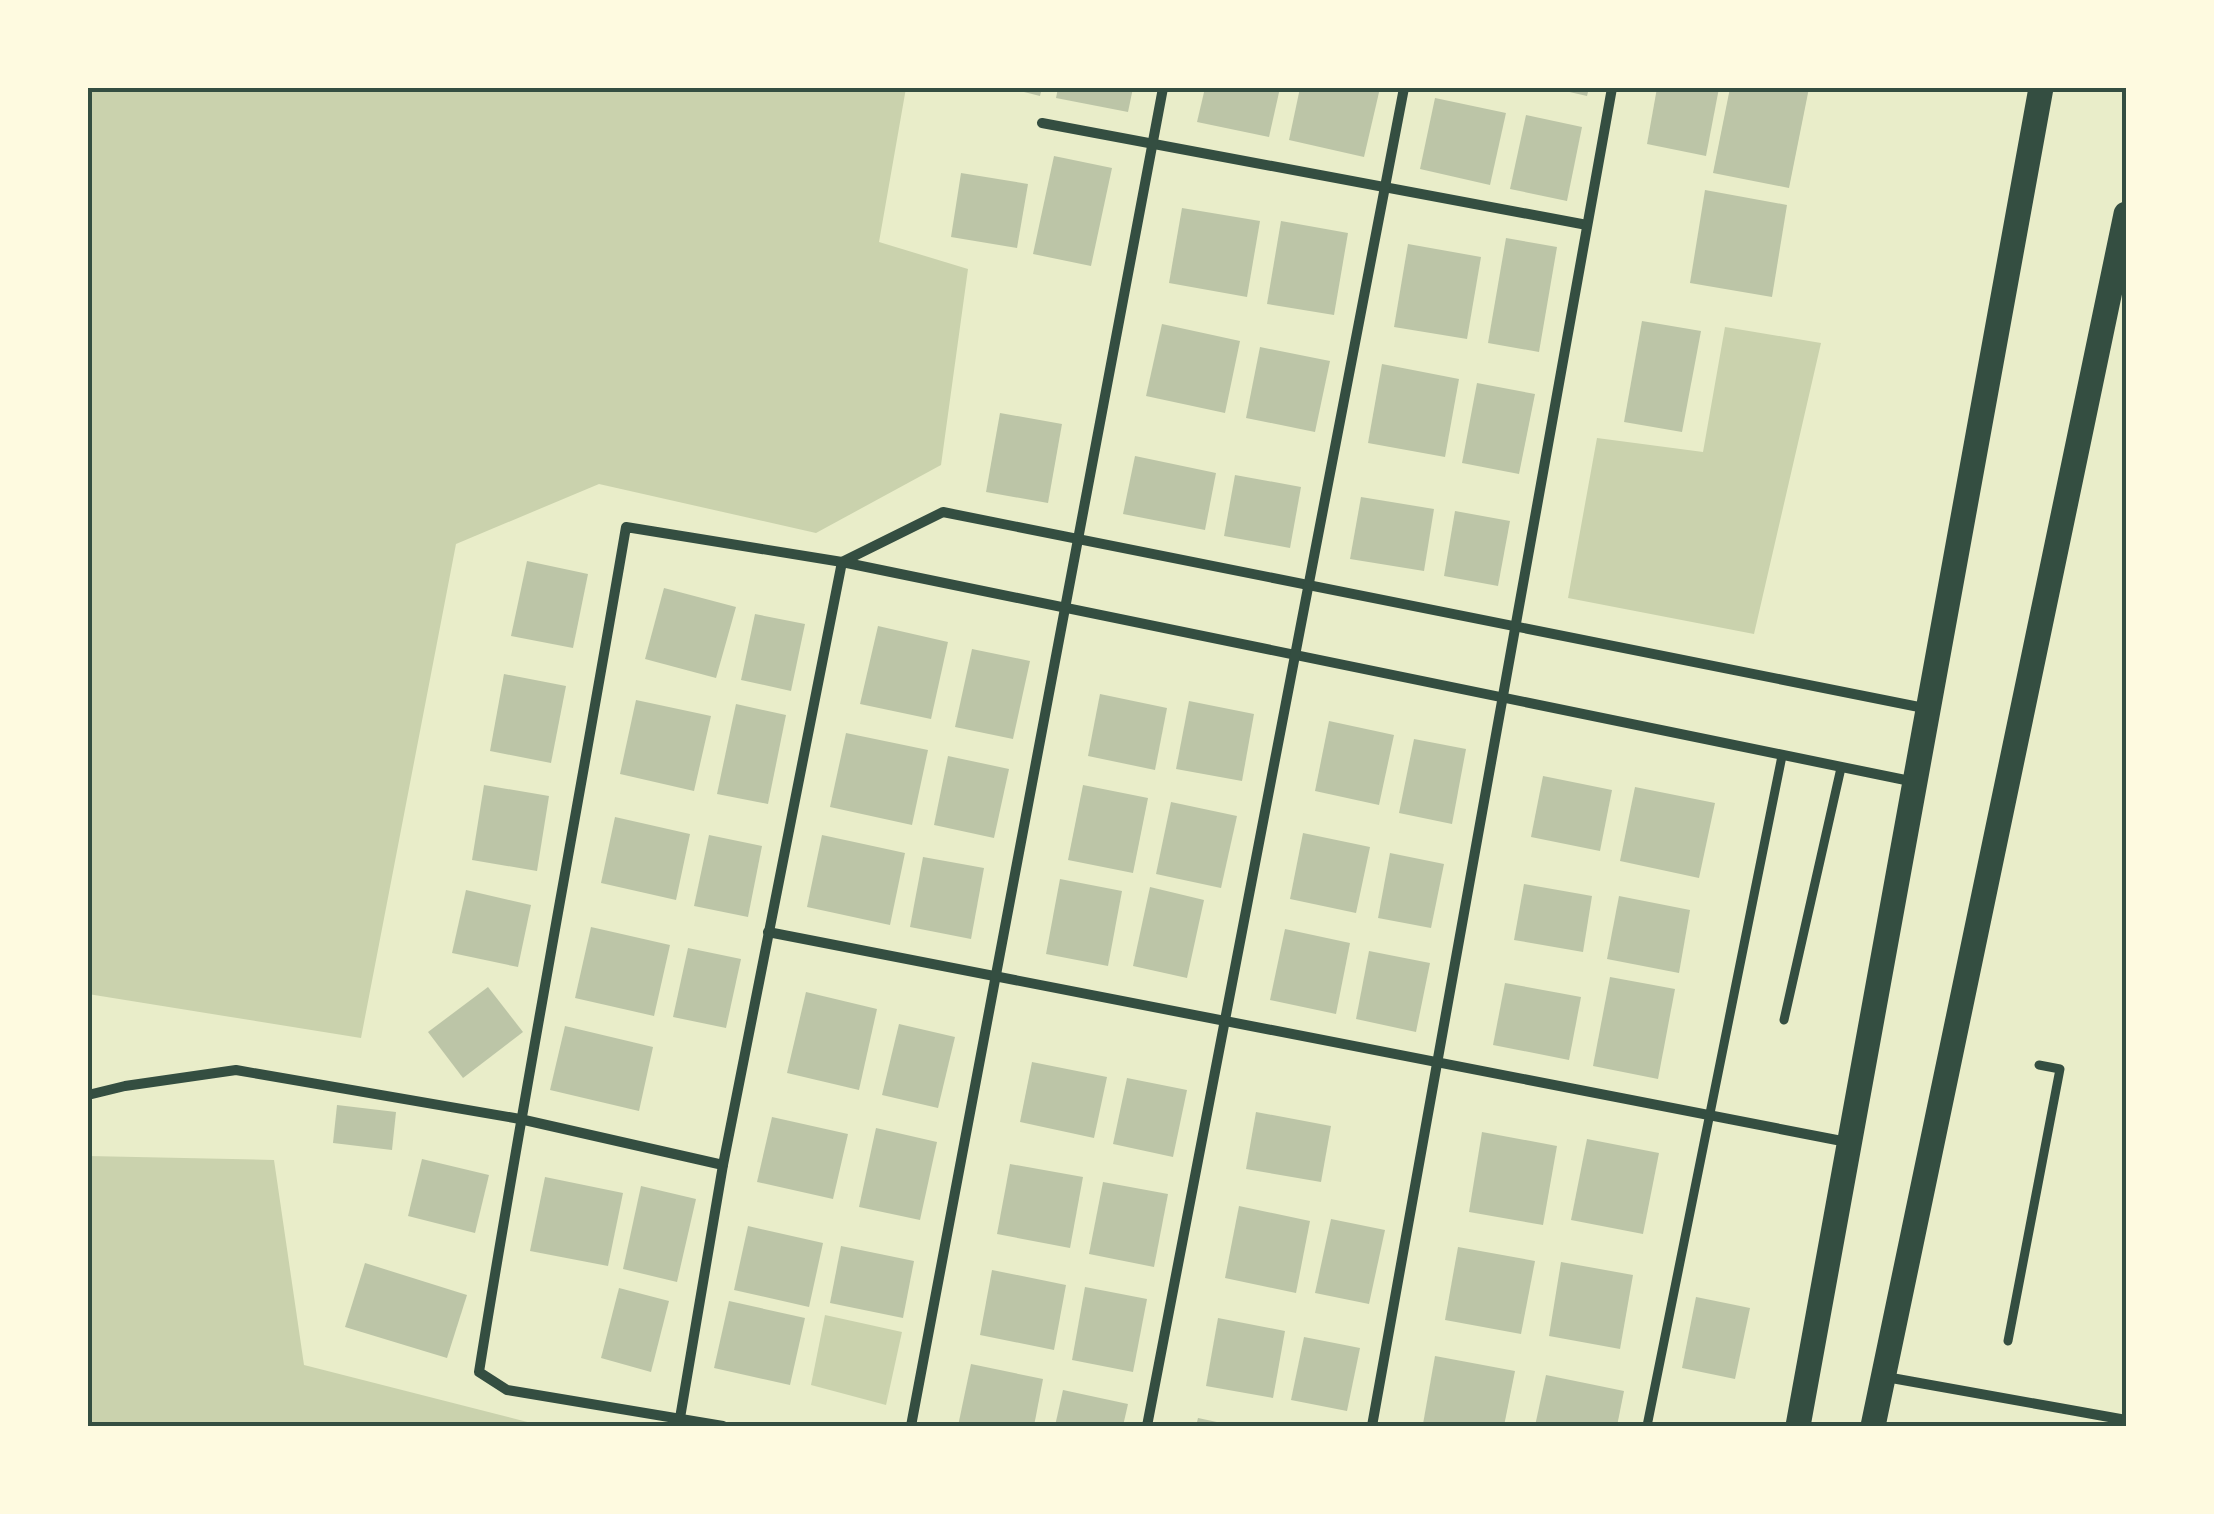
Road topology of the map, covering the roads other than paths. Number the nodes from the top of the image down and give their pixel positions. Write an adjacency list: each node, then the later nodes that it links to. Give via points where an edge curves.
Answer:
1 (1163, 88): 6 (street)
2 (1404, 88): 7 (street)
3 (1612, 88): 9 (street)
4 (2041, 88): 17 (main road)
5 (1042, 123): 6 (street)
6 (1152, 144): 7 (street); 10 (street)
7 (1386, 187): 9 (street); 12 (street)
8 (2126, 214): 33 (main road)
9 (1588, 226): 14 (street)
10 (1077, 540): 11 (street, via 943,512); 12 (street); 13 (street)
11 (842, 562): 13 (street); 21 (street); 29 (street, via 626,527)
12 (1309, 586): 14 (street); 15 (street)
13 (1064, 608): 15 (street); 22 (street)
14 (1516, 626): 16 (street); 17 (street)
15 (1296, 655): 16 (street); 24 (street)
16 (1503, 698): 18 (street); 25 (street)
17 (1929, 709): 20 (main road)
18 (1782, 756): 19 (street); 28 (street)
19 (1841, 768): 20 (street); 23 (street)
20 (1916, 782): 30 (main road)
21 (768, 932): 22 (street); 31 (street)
22 (994, 976): 24 (street); 37 (street)
23 (1784, 1020)
24 (1226, 1021): 25 (street); 38 (street)
25 (1438, 1062): 28 (street); 39 (street)
26 (2039, 1065): 32 (street, via 2060,1069)
27 (88, 1095): 29 (street, via 236,1070)
28 (1712, 1114): 30 (street); 40 (street)
29 (520, 1119): 31 (street); 34 (street, via 478,1372 507,1390)
30 (1850, 1142): 41 (main road)
31 (723, 1164): 34 (street)
32 (2008, 1341)
33 (1882, 1376): 35 (street); 42 (main road)
34 (680, 1418): 36 (street)
35 (2126, 1420)
36 (723, 1426)
37 (910, 1426)
38 (1147, 1426)
39 (1372, 1426)
40 (1647, 1426)
41 (1798, 1426)
42 (1873, 1426)

